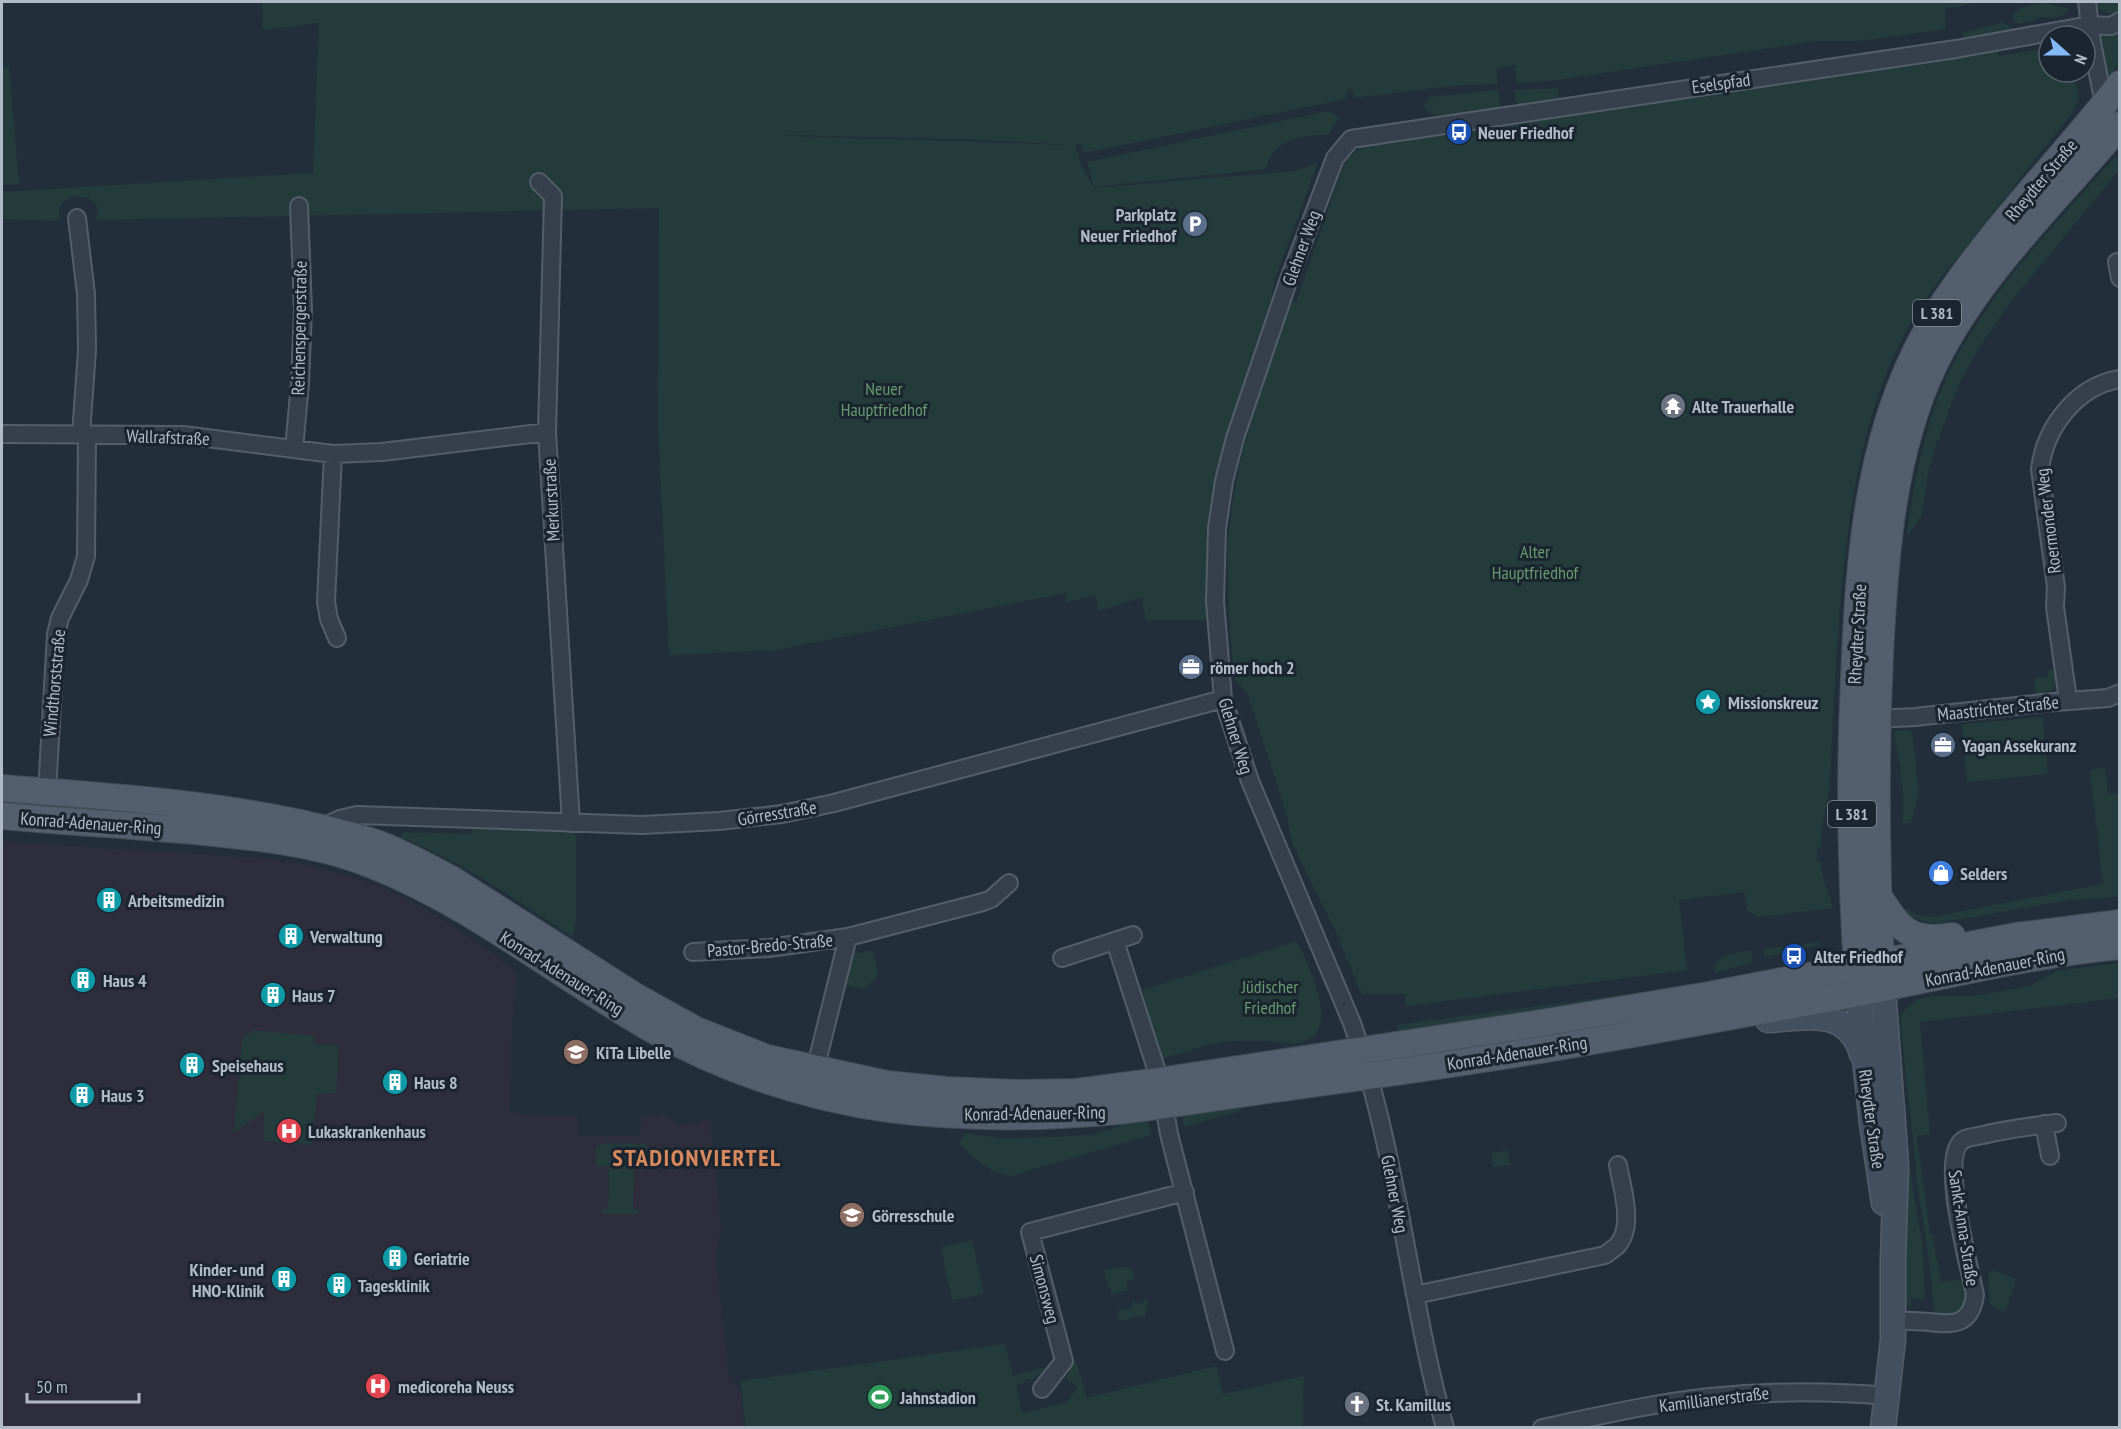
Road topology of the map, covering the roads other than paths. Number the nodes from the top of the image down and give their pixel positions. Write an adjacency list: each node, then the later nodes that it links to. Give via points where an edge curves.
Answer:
1 (2087, 2): 3 (street)
2 (2120, 21): 4 (street, Eselspfad, via 2111,26)
3 (2090, 24)
4 (2097, 25)
5 (2037, 34): 10 (street, Eselspfad)
6 (2097, 64): 8 (street)
7 (2120, 84): 8 (main road, Rheydter Straße / L 381)
8 (2104, 104): 39 (main road, Rheydter Straße / L 381, via 2001,227 1938,311 1893,402 1878,455 1861,568 1852,724 1852,827)
9 (2120, 125): 24 (main road, Rheydter Straße / L 381, via 1985,283 1935,364 1916,411 1893,508 1881,626)
10 (1351, 139): 22 (street, Glehner Weg, via 1331,167 1288,279 1242,414 1224,481 1215,564)
11 (539, 182): 15 (street, Merkurstraße, via 553,196)
12 (299, 206): 18 (street, Reichenspergerstraße, via 303,310)
13 (77, 218): 17 (street, Windthorststraße, via 86,294)
14 (2120, 379): 23 (street, Roermonder Weg, via 2091,390 2074,402 2050,432 2042,453 2040,469)
15 (547, 432): 19 (street, Wallrafstraße, via 382,452); 28 (street, Merkurstraße)
16 (2, 434): 17 (street, Wallrafstraße)
17 (84, 435): 18 (street, Wallrafstraße, via 183,435); 26 (street, Windthorststraße, via 87,545 83,569 56,634)
18 (294, 450): 19 (street, Wallrafstraße)
19 (333, 454): 20 (street, via 326,602)
20 (337, 638)
21 (2120, 693): 23 (street, Maastrichter Straße, via 2108,698)
22 (1222, 699): 28 (street, Görresstraße, via 782,814 642,825); 42 (street, Glehner Weg, via 1250,781)
23 (2068, 700): 24 (street, Maastrichter Straße)
24 (1877, 719): 31 (main road, Rheydter Straße / L 381)
25 (2, 788): 26 (main road, Konrad-Adenauer-Ring)
26 (47, 792): 29 (main road, Konrad-Adenauer-Ring, via 214,807)
27 (2, 816): 46 (main road, Konrad-Adenauer-Ring, via 231,834 352,857 402,877 460,909 682,1046 814,1094 885,1108 1017,1116 1078,1114)
28 (571, 823): 29 (street, Görresstraße, via 357,815)
29 (320, 828): 44 (main road, Konrad-Adenauer-Ring, via 378,844 453,880 635,996 696,1030 767,1058)
30 (1009, 883): 34 (street, Pastor-Bredo-Straße, via 984,902)
31 (1878, 895): 32 (main road, via 1895,921 1920,938 1937,939 2014,924); 39 (main road, Rheydter Straße / L 381)
32 (2120, 922): 39 (main road, Konrad-Adenauer-Ring, via 2016,936)
33 (1132, 935): 35 (street)
34 (848, 937): 37 (street, Pastor-Bredo-Straße, via 769,948); 44 (street, Pastor-Bredo-Straße)
35 (1115, 941): 38 (street); 46 (street)
36 (2120, 946): 40 (main road, Konrad-Adenauer-Ring, via 2032,958)
37 (693, 952)
38 (1062, 958)
39 (1869, 965): 40 (main road, Rheydter Straße / L 381); 42 (main road, Konrad-Adenauer-Ring)
40 (1870, 991): 41 (main road, Konrad-Adenauer-Ring); 43 (main road, Rheydter Straße / L 381); 50 (main road, Rheydter Straße / L 381, via 1896,1164)
41 (1724, 1017): 43 (main road, via 1752,1021 1805,1016 1832,1019 1853,1035); 45 (main road, Konrad-Adenauer-Ring)
42 (1362, 1050): 45 (street, Glehner Weg); 46 (main road, Konrad-Adenauer-Ring)
43 (1864, 1061): 50 (main road, Rheydter Straße / L 381)
44 (815, 1070): 46 (main road, Konrad-Adenauer-Ring, via 946,1090)
45 (1369, 1076): 46 (main road, Konrad-Adenauer-Ring); 51 (street, Glehner Weg)
46 (1162, 1093): 49 (street)
47 (2050, 1156): 52 (street, Sankt-Anna-Straße, via 2050,1124 1964,1139 1956,1147 1956,1200 1975,1295 1971,1311 1957,1323)
48 (1618, 1166): 51 (street, via 1625,1228 1617,1246 1605,1255)
49 (1185, 1192): 53 (street); 54 (street, Simonsweg, via 1030,1233 1064,1361)
50 (1893, 1259): 52 (main road, Rheydter Straße / L 381)
51 (1415, 1295): 56 (street, Glehner Weg)
52 (1894, 1320): 55 (main road, Rheydter Straße / L 381)
53 (1225, 1351)
54 (1042, 1389)
55 (1888, 1396): 57 (street, Kamillianerstraße, via 1781,1392 1708,1397); 58 (main road, Rheydter Straße / L 381)
56 (1445, 1428)
57 (1542, 1428)
58 (1883, 1428)

